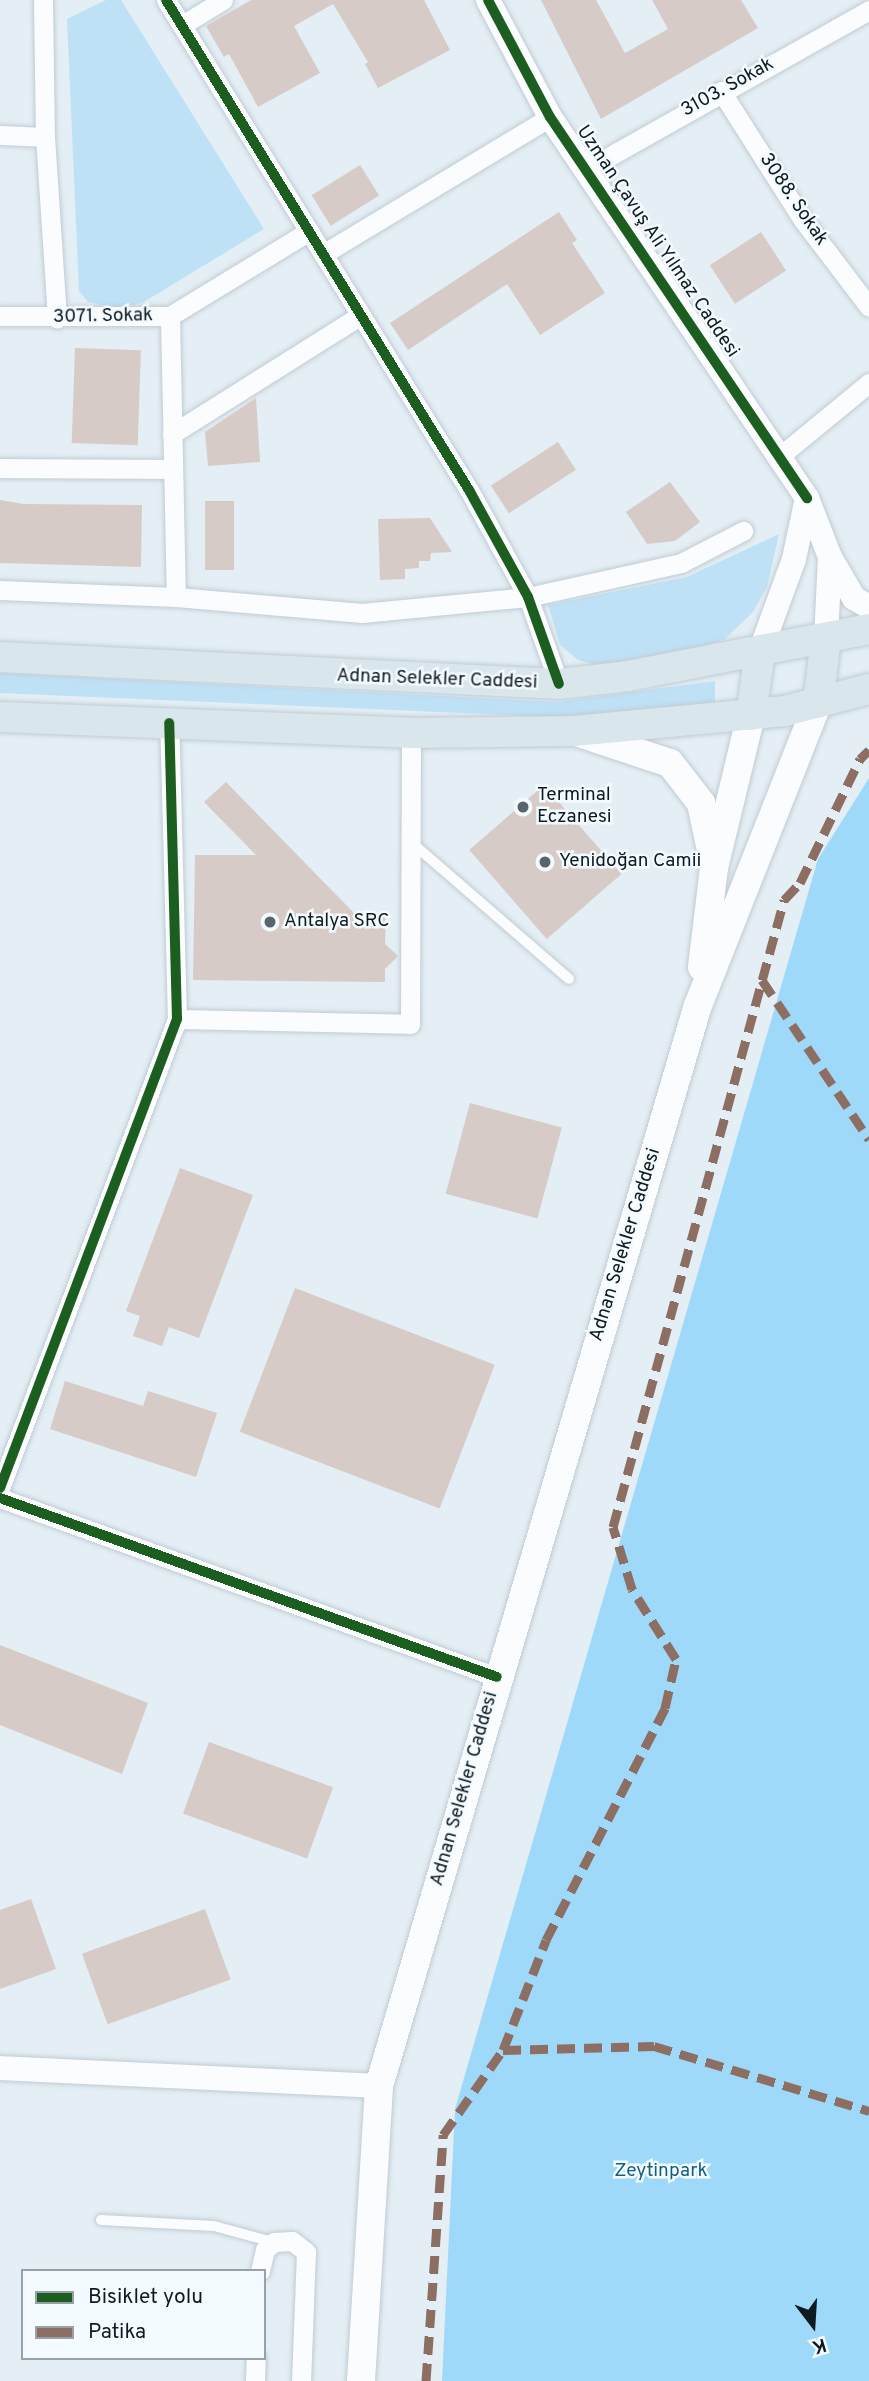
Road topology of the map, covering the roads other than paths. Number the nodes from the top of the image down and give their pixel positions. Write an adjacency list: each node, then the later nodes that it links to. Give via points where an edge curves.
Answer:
1 (43, 0): 10 (street)
2 (166, 0): 6 (street)
3 (223, 0): 6 (street)
4 (488, 0): 8 (street, Uzman Çavuş Ali Yılmaz Caddesi)
5 (869, 10): 7 (street, 3103. Sokak)
6 (181, 25): 12 (street)
7 (721, 91): 11 (street, 3103. Sokak); 14 (street, 3088. Sokak, via 803,220)
8 (550, 117): 11 (street, Uzman Çavuş Ali Yılmaz Caddesi); 13 (street)
9 (0, 135): 10 (street)
10 (45, 137): 18 (street)
11 (587, 169): 21 (street, Uzman Çavuş Ali Yılmaz Caddesi)
12 (309, 231): 13 (street); 16 (street, 3071. Sokak)
13 (323, 254): 17 (street)
14 (869, 307)
15 (0, 316): 18 (street, 3071. Sokak)
16 (170, 316): 18 (street, 3071. Sokak); 20 (street)
17 (361, 316): 20 (street); 29 (street, via 469,490)
18 (57, 319)
19 (869, 383): 21 (street)
20 (172, 434): 23 (street)
21 (780, 456): 24 (street, Uzman Çavuş Ali Yılmaz Caddesi)
22 (0, 468): 23 (street)
23 (173, 469): 28 (street)
24 (807, 498): 26 (street, Uzman Çavuş Ali Yılmaz Caddesi); 33 (street, via 794,559)
25 (743, 531): 29 (street, via 681,564)
26 (830, 557): 30 (street, Uzman Çavuş Ali Yılmaz Caddesi, via 854,598); 32 (street)
27 (0, 590): 28 (street)
28 (176, 597): 29 (street, via 362,613)
29 (528, 597): 35 (street)
30 (869, 607)
31 (869, 629): 32 (main road, Adnan Selekler Caddesi)
32 (826, 639): 33 (main road, Adnan Selekler Caddesi); 37 (main road)
33 (760, 652): 35 (main road, Adnan Selekler Caddesi); 38 (main road)
34 (0, 657): 35 (main road, Adnan Selekler Caddesi)
35 (559, 684)
36 (869, 689): 37 (main road, Adnan Selekler Caddesi)
37 (818, 702): 38 (main road, Adnan Selekler Caddesi); 46 (main road, Adnan Selekler Caddesi)
38 (751, 715): 41 (main road, Adnan Selekler Caddesi); 44 (main road, Adnan Selekler Caddesi)
39 (0, 717): 40 (main road, Adnan Selekler Caddesi)
40 (169, 723): 42 (main road, Adnan Selekler Caddesi); 47 (street)
41 (574, 731): 42 (main road, Adnan Selekler Caddesi); 44 (main road, Adnan Selekler Caddesi, via 670,763 701,803)
42 (411, 733): 43 (street)
43 (411, 842): 45 (lane); 47 (street, via 410,1024)
44 (714, 868): 46 (main road, Adnan Selekler Caddesi)
45 (569, 979)
46 (698, 1008): 50 (main road, Adnan Selekler Caddesi)
47 (177, 1019): 48 (street)
48 (0, 1488)
49 (0, 1498): 50 (street)
50 (497, 1677): 52 (main road, Adnan Selekler Caddesi)
51 (0, 2068): 52 (street)
52 (379, 2086): 59 (main road, Adnan Selekler Caddesi)
53 (101, 2220): 54 (lane, via 214,2226)
54 (274, 2242): 55 (street); 58 (street, via 292,2241 308,2258)
55 (261, 2266)
56 (256, 2360): 57 (street)
57 (255, 2381)
58 (301, 2381)
59 (361, 2381)

